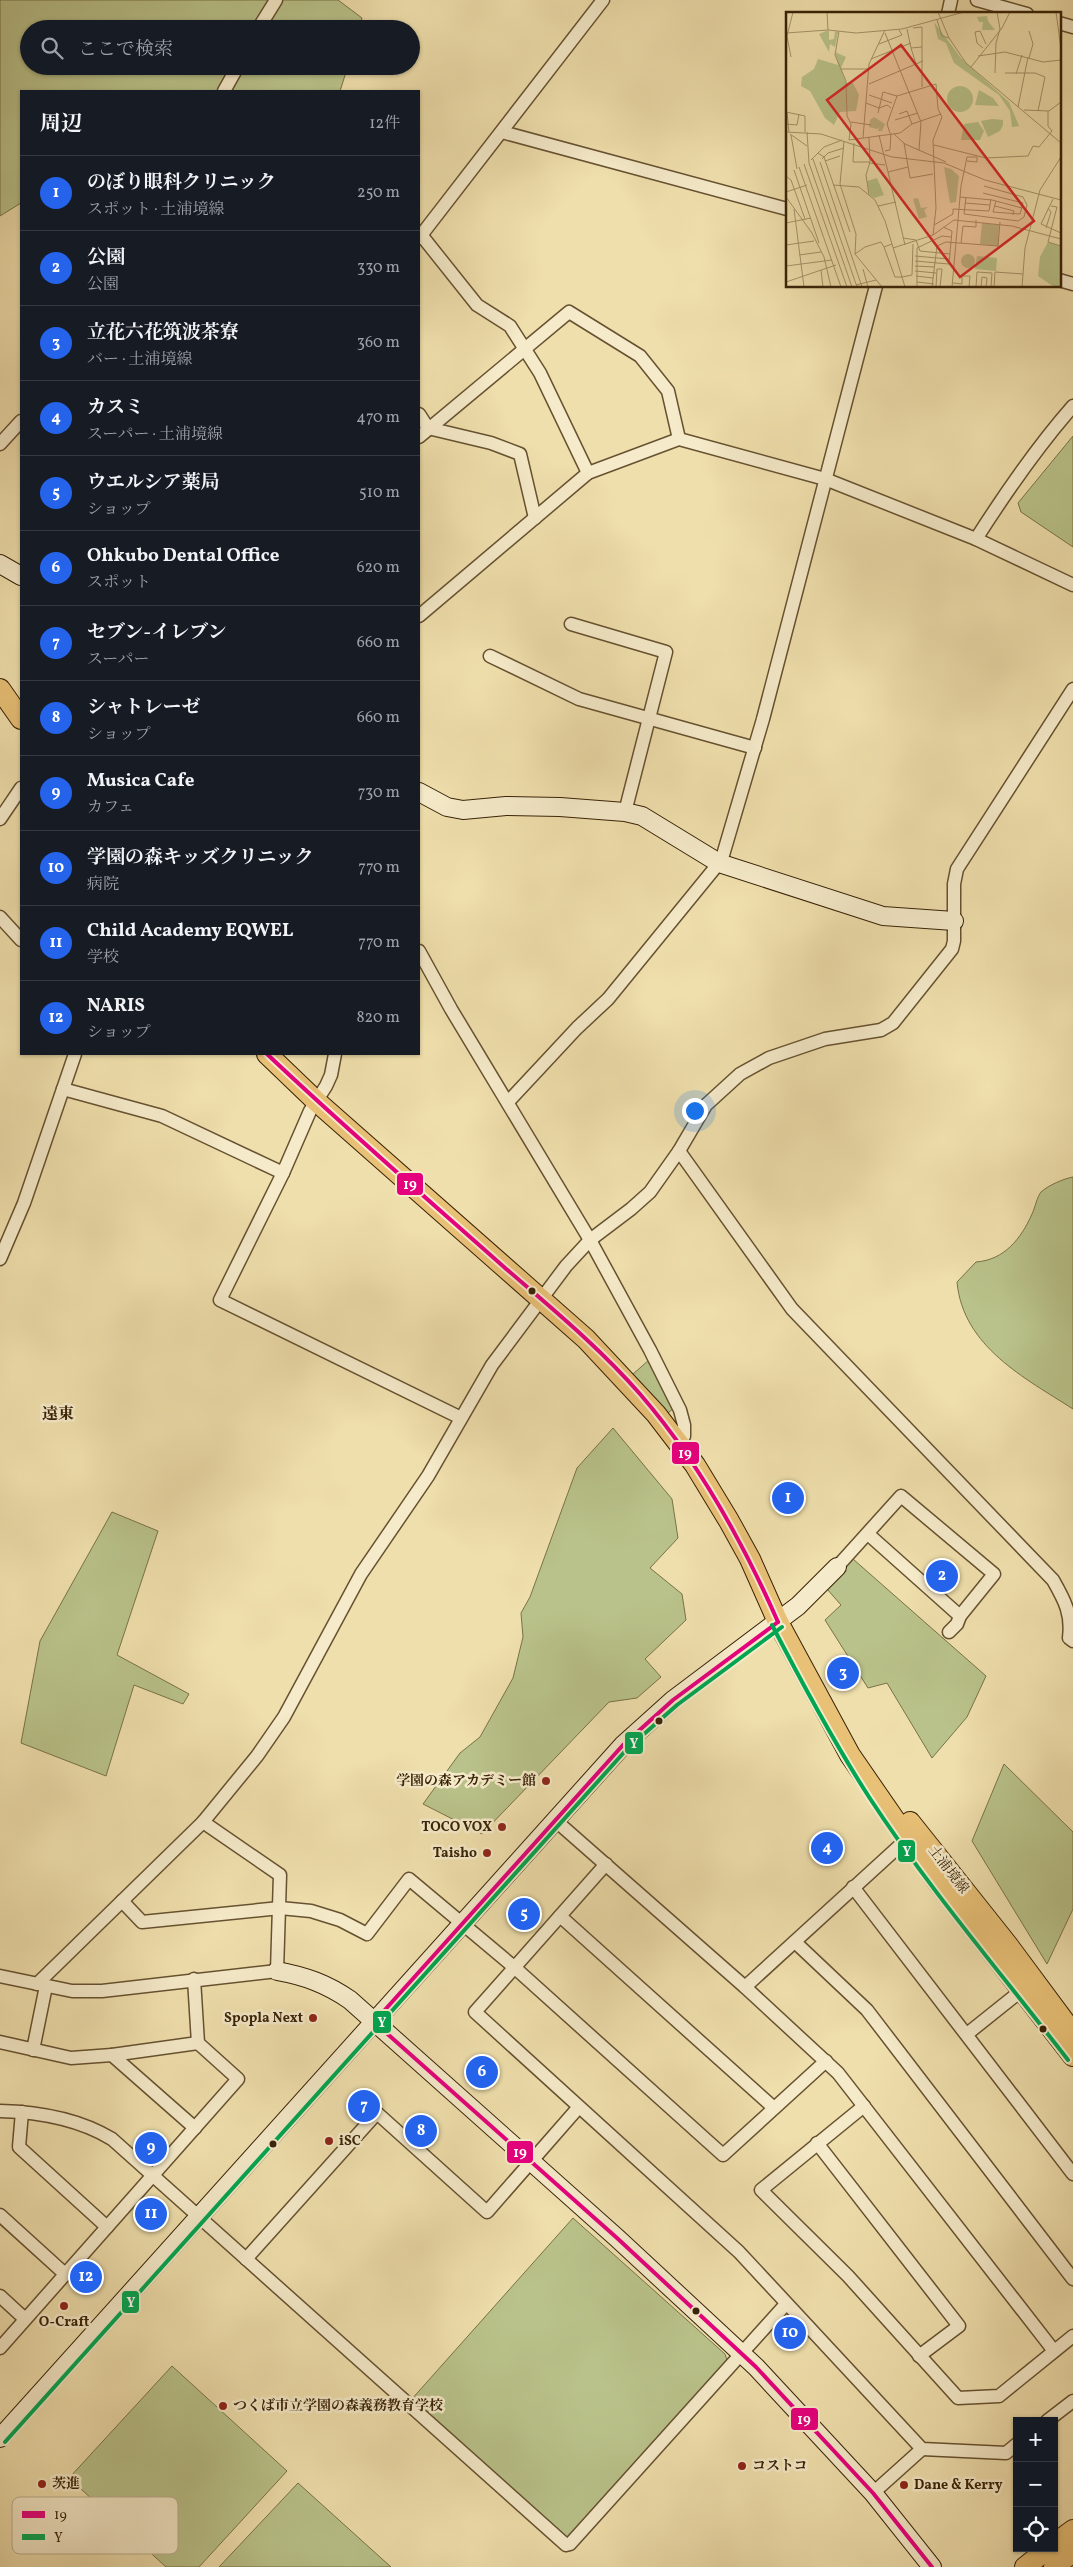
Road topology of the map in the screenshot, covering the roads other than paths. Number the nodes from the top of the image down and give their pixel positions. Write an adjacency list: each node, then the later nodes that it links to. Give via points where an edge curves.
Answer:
1 (276, 0): 5 (street)
2 (977, 0): 4 (street)
3 (601, 1): 10 (street)
4 (1019, 12)
5 (264, 20)
6 (1060, 23): 7 (street)
7 (1073, 27)
8 (233, 75): 9 (street)
9 (225, 90)
10 (502, 132): 11 (street); 12 (street)
11 (786, 209)
12 (420, 237): 16 (street, via 477,305 510,326)
13 (1060, 280): 14 (street)
14 (1073, 284)
15 (875, 288): 24 (street)
16 (524, 347): 20 (street); 21 (street, via 569,312 640,356 668,392); 23 (street)
17 (1073, 406): 26 (street, via 1010,485)
18 (420, 418): 20 (street)
19 (20, 422): 22 (street)
20 (423, 432): 25 (street, via 490,444 520,454)
21 (679, 439): 23 (street); 24 (street)
22 (0, 444)
23 (588, 473): 25 (street)
24 (825, 479): 26 (street); 37 (street)
25 (535, 518): 30 (street)
26 (976, 539): 29 (street)
27 (0, 564): 28 (street)
28 (20, 575)
29 (1073, 585)
30 (420, 615)
31 (571, 624): 36 (street, via 666,652)
32 (490, 656): 36 (street, via 579,699)
33 (0, 688): 35 (main road)
34 (1073, 689): 44 (street, via 964,855 954,884)
35 (20, 718)
36 (649, 719): 37 (street); 40 (street)
37 (755, 748): 42 (street)
38 (20, 789): 41 (street)
39 (420, 793): 40 (street, via 447,807 464,810 506,806)
40 (624, 812): 42 (street, via 642,816)
41 (0, 819)
42 (719, 863): 44 (street, via 883,916); 52 (street, via 608,999)
43 (0, 917): 45 (street)
44 (954, 921): 53 (street, via 954,941 947,957 893,1023 881,1030 825,1039 799,1047 740,1074 706,1105)
45 (20, 939)
46 (420, 953): 52 (street)
47 (74, 1055): 50 (street)
48 (269, 1055): 51 (main road)
49 (335, 1055): 51 (street, via 331,1074)
50 (63, 1089): 54 (street, via 162,1116); 56 (street, via 24,1203)
51 (316, 1101): 54 (street); 57 (main road)
52 (508, 1102): 55 (street)
53 (678, 1152): 55 (street, via 650,1192); 65 (street, via 792,1308 1053,1580 1065,1600 1071,1621 1069,1638)
54 (283, 1173): 58 (street, via 220,1300)
55 (590, 1240): 57 (street); 59 (street, via 680,1410 684,1436)
56 (0, 1259)
57 (540, 1299): 58 (street, via 492,1365); 59 (main road, via 622,1375)
58 (461, 1418): 68 (street, via 428,1476 361,1574 280,1724)
59 (680, 1444): 63 (main road, 土浦境線, via 730,1521)
60 (868, 1534): 61 (street); 62 (street); 62 (street, via 901,1496 994,1574)
61 (837, 1567): 63 (street)
62 (960, 1616): 64 (street)
63 (778, 1622): 66 (main road, 土浦境線); 67 (street, via 698,1680 643,1726)
64 (949, 1632)
65 (1073, 1641)
66 (823, 1707): 69 (main road, 土浦境線, via 850,1756); 85 (main road, 土浦境線, via 859,1748 901,1811)
67 (555, 1820): 70 (street); 75 (street)
68 (203, 1822): 72 (street); 73 (street, via 280,1874)
69 (907, 1839): 71 (street); 83 (main road, 土浦境線)
70 (606, 1864): 74 (street); 82 (street)
71 (853, 1887): 76 (street); 86 (street)
72 (122, 1901): 73 (street, via 142,1922); 81 (street)
73 (280, 1908): 75 (street, via 325,1916 367,1934 409,1879); 78 (street)
74 (560, 1916): 77 (street); 95 (street)
75 (462, 1924): 77 (street); 84 (street)
76 (794, 1942): 82 (street); 108 (street, via 867,2010)
77 (514, 1967): 94 (street, via 475,2012); 95 (street, via 723,2155)
78 (277, 1970): 80 (street); 84 (street, via 303,1975 336,1990)
79 (0, 1976): 81 (street)
80 (194, 1979): 81 (street, via 102,1991 72,1991); 88 (street)
81 (42, 1985): 89 (street)
82 (745, 1987): 92 (street)
83 (1022, 1990): 86 (street); 91 (main road, 土浦境線)
84 (374, 2022): 100 (street); 104 (street)
85 (1073, 2033)
86 (967, 2034): 101 (street)
87 (0, 2042): 89 (street)
88 (198, 2043): 90 (street); 98 (street, via 238,2079)
89 (33, 2050): 90 (street, via 71,2058)
90 (112, 2055): 98 (street)
91 (1073, 2056)
92 (826, 2061): 93 (street); 95 (street)
93 (864, 2106): 99 (street); 114 (street)
94 (578, 2108): 100 (street); 110 (street, via 739,2252)
95 (774, 2108)
96 (0, 2111): 97 (street)
97 (22, 2112): 102 (street, via 94,2128 112,2139); 105 (street, via 20,2147)
98 (195, 2128): 102 (street)
99 (817, 2143): 116 (street, via 959,2326); 116 (street, via 762,2190 848,2276)
100 (530, 2162): 106 (street, via 487,2212 377,2113); 115 (street)
101 (1073, 2174)
102 (153, 2176): 104 (street); 105 (street)
103 (0, 2215): 107 (street)
104 (199, 2216): 106 (street); 119 (street)
105 (107, 2227): 107 (street)
106 (246, 2259): 115 (street, via 566,2545)
107 (65, 2274): 111 (street)
108 (1073, 2279)
109 (0, 2296): 111 (street)
110 (786, 2304): 115 (street); 121 (street)
111 (25, 2319): 113 (street)
112 (1073, 2336): 114 (street)
113 (0, 2348)
114 (1054, 2351): 116 (street, via 998,2396 958,2398)
115 (741, 2353): 122 (street)
116 (919, 2356)
117 (1073, 2401): 118 (street)
118 (1052, 2417)
119 (0, 2438)
120 (1013, 2447): 121 (street, via 1006,2452)
121 (922, 2449): 122 (street)
122 (873, 2494): 127 (street)
123 (1073, 2530): 124 (main road)
124 (1058, 2541)
125 (1044, 2552): 128 (main road)
126 (1073, 2552): 129 (main road)
127 (932, 2567)
128 (1025, 2567)
129 (1054, 2567)

